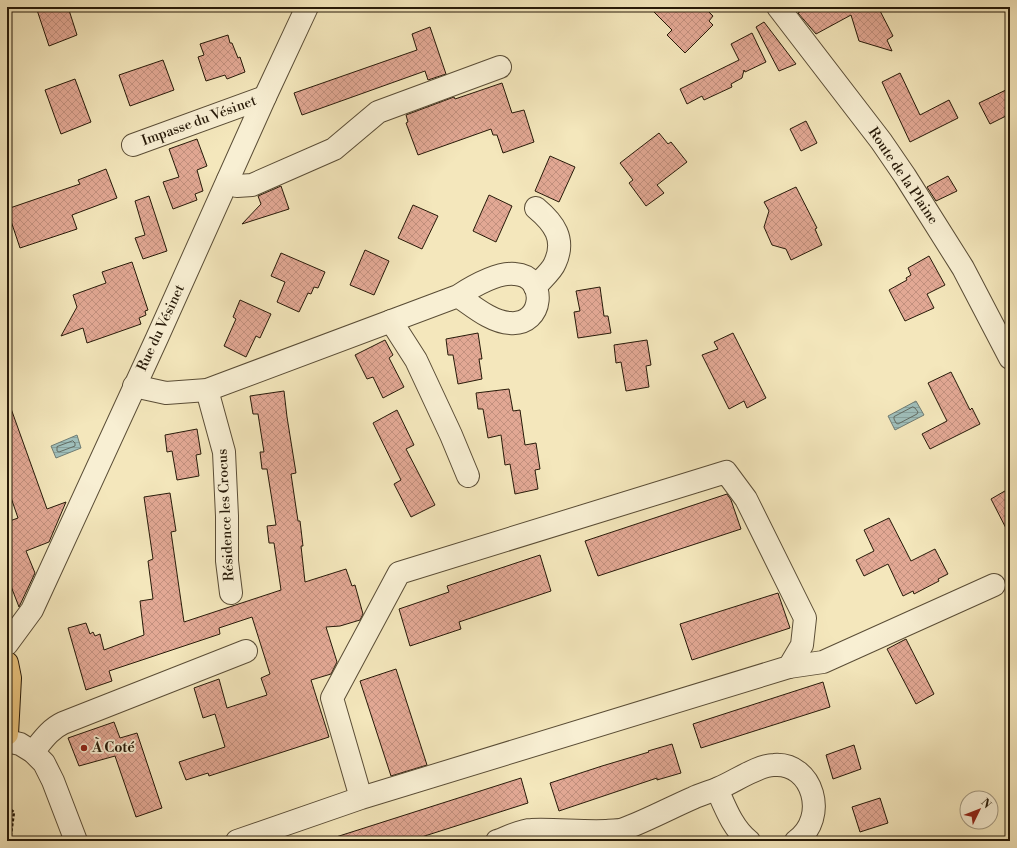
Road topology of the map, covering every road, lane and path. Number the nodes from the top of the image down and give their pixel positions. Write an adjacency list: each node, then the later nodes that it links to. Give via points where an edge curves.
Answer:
1 (307, 7): 4 (street, Rue du Vésinet)
2 (778, 7): 11 (street, Route de la Plaine, via 905,176 963,268)
3 (500, 67): 6 (street, via 378,112 334,149 252,185 237,186)
4 (265, 97): 5 (street, Impasse du Vésinet); 6 (street, Rue du Vésinet)
5 (133, 145)
6 (228, 180): 12 (street, Rue du Vésinet)
7 (536, 208): 8 (street, via 548,218 556,230 560,244 555,264)
8 (535, 287): 9 (street, via 525,277 508,274 474,286); 9 (street, via 538,296 537,307 531,316 517,323 508,323 486,314)
9 (458, 296): 10 (street)
10 (391, 321): 13 (street); 14 (street, via 416,360)
11 (1010, 358)
12 (134, 386): 13 (street, via 166,393); 17 (street, Rue du Vésinet, via 32,610)
13 (208, 390): 16 (street, Résidence les Crocus, via 224,452 227,561)
14 (468, 476)
15 (994, 586): 20 (street, via 823,662)
16 (231, 593)
17 (7, 644)
18 (246, 651): 23 (street, via 64,723 56,727)
19 (7, 664): 21 (main road, via 10,678)
20 (789, 667): 25 (street); 25 (street, via 802,645 805,618 746,499 726,472 399,573 332,698)
21 (7, 734)
22 (7, 741): 23 (street, via 20,744)
23 (33, 752): 29 (street, via 44,763 53,781)
24 (717, 789): 27 (street, via 623,830); 32 (street, via 739,831); 33 (street, via 773,764 796,771 812,791 815,808 811,822)
25 (362, 798): 30 (street)
26 (7, 807): 28 (path, via 14,812)
27 (585, 836): 31 (street, via 529,830)
28 (10, 841)
29 (76, 841)
30 (237, 841)
31 (496, 841)
32 (749, 841)
33 (796, 841)

